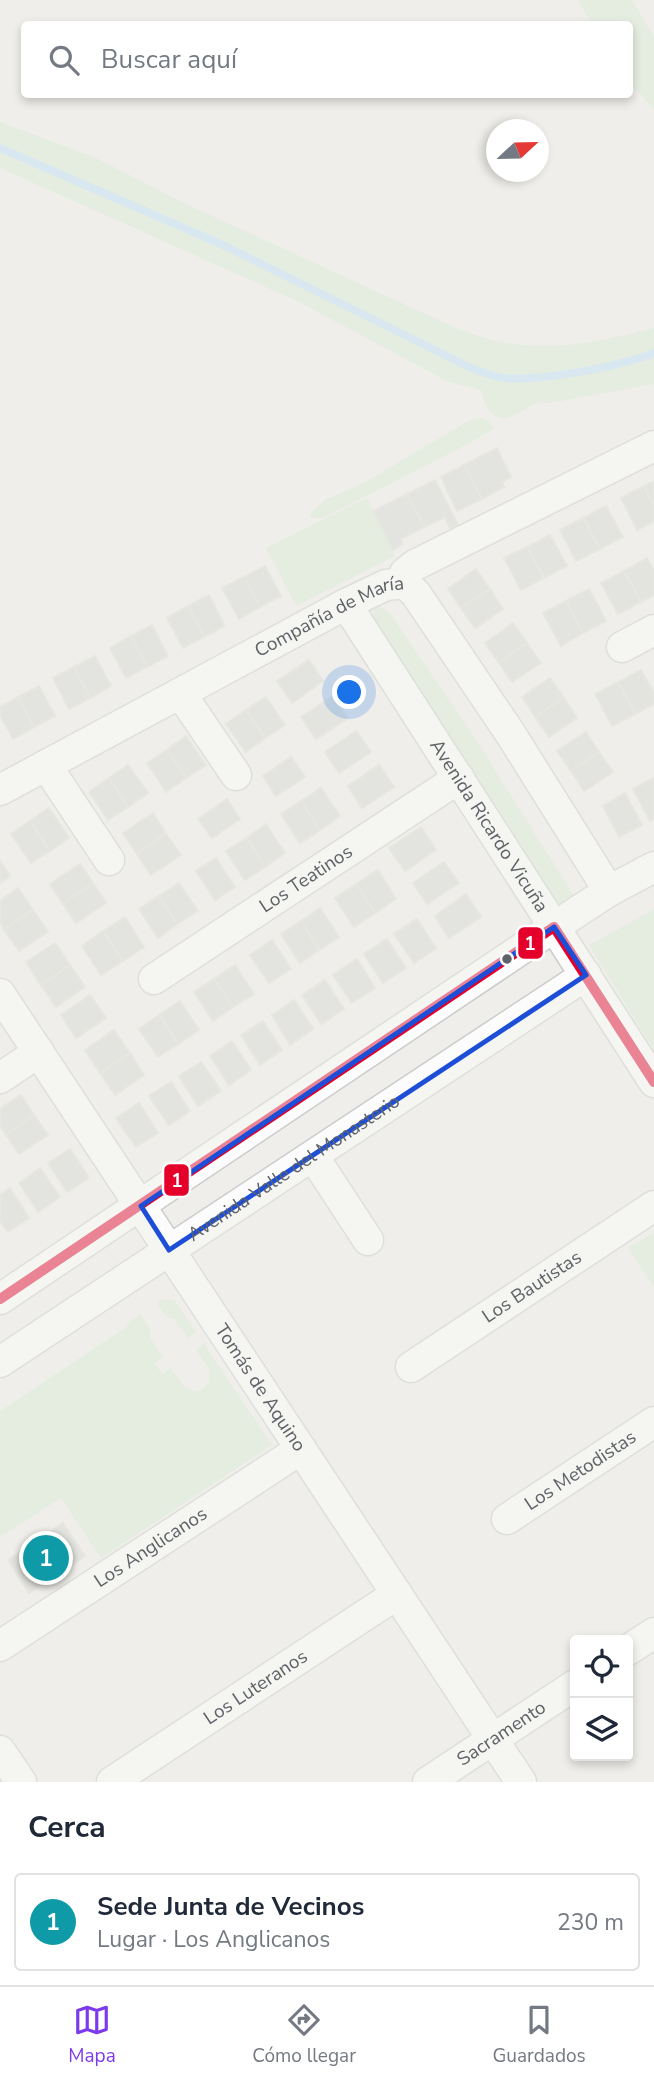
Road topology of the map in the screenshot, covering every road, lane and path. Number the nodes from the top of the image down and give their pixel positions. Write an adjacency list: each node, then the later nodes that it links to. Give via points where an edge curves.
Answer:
1 (654, 446): 2 (street, Compañía de María, via 415,565 405,573)
2 (405, 583): 3 (street, Compañía de María, via 386,585); 13 (street, via 510,733)
3 (346, 604): 6 (street, Compañía de María); 9 (street, Avenida Ricardo Vicuña)
4 (654, 630): 5 (street)
5 (622, 647)
6 (181, 694): 7 (street, Compañía de María); 8 (street)
7 (46, 765): 10 (street, Compañía de María); 11 (street)
8 (236, 775)
9 (459, 778): 14 (street, Avenida Ricardo Vicuña); 16 (street, Los Teatinos)
10 (0, 790)
11 (109, 860)
12 (654, 867): 13 (street)
13 (609, 891): 14 (street)
14 (554, 927): 15 (street, Avenida Ricardo Vicuña); 22 (street)
15 (586, 975): 20 (street, Avenida Ricardo Vicuña); 21 (street, Avenida Valle del Monasterio)
16 (154, 979)
17 (0, 994): 18 (street, Tomás de Aquino)
18 (39, 1052): 19 (street); 22 (street, Tomás de Aquino)
19 (0, 1079)
20 (654, 1082)
21 (313, 1156): 24 (street); 25 (street, Avenida Valle del Monasterio)
22 (141, 1206): 25 (street, Tomás de Aquino); 26 (street)
23 (654, 1206): 28 (street, Los Bautistas)
24 (368, 1240)
25 (169, 1250): 27 (street, Avenida Valle del Monasterio); 30 (street, Tomás de Aquino)
26 (0, 1299)
27 (0, 1362)
28 (411, 1367)
29 (654, 1422): 31 (street, Los Metodistas)
30 (301, 1450): 32 (street, Tomás de Aquino); 34 (street, Los Anglicanos)
31 (507, 1519)
32 (397, 1594): 37 (street, Tomás de Aquino); 40 (street, Los Luteranos)
33 (654, 1633): 35 (street)
34 (0, 1647)
35 (633, 1647)
36 (570, 1688): 37 (street, Sacramento)
37 (493, 1739): 41 (street, Sacramento); 42 (street, Tomás de Aquino)
38 (0, 1751): 39 (street)
39 (20, 1782)
40 (112, 1782)
41 (428, 1782)
42 (521, 1782)

